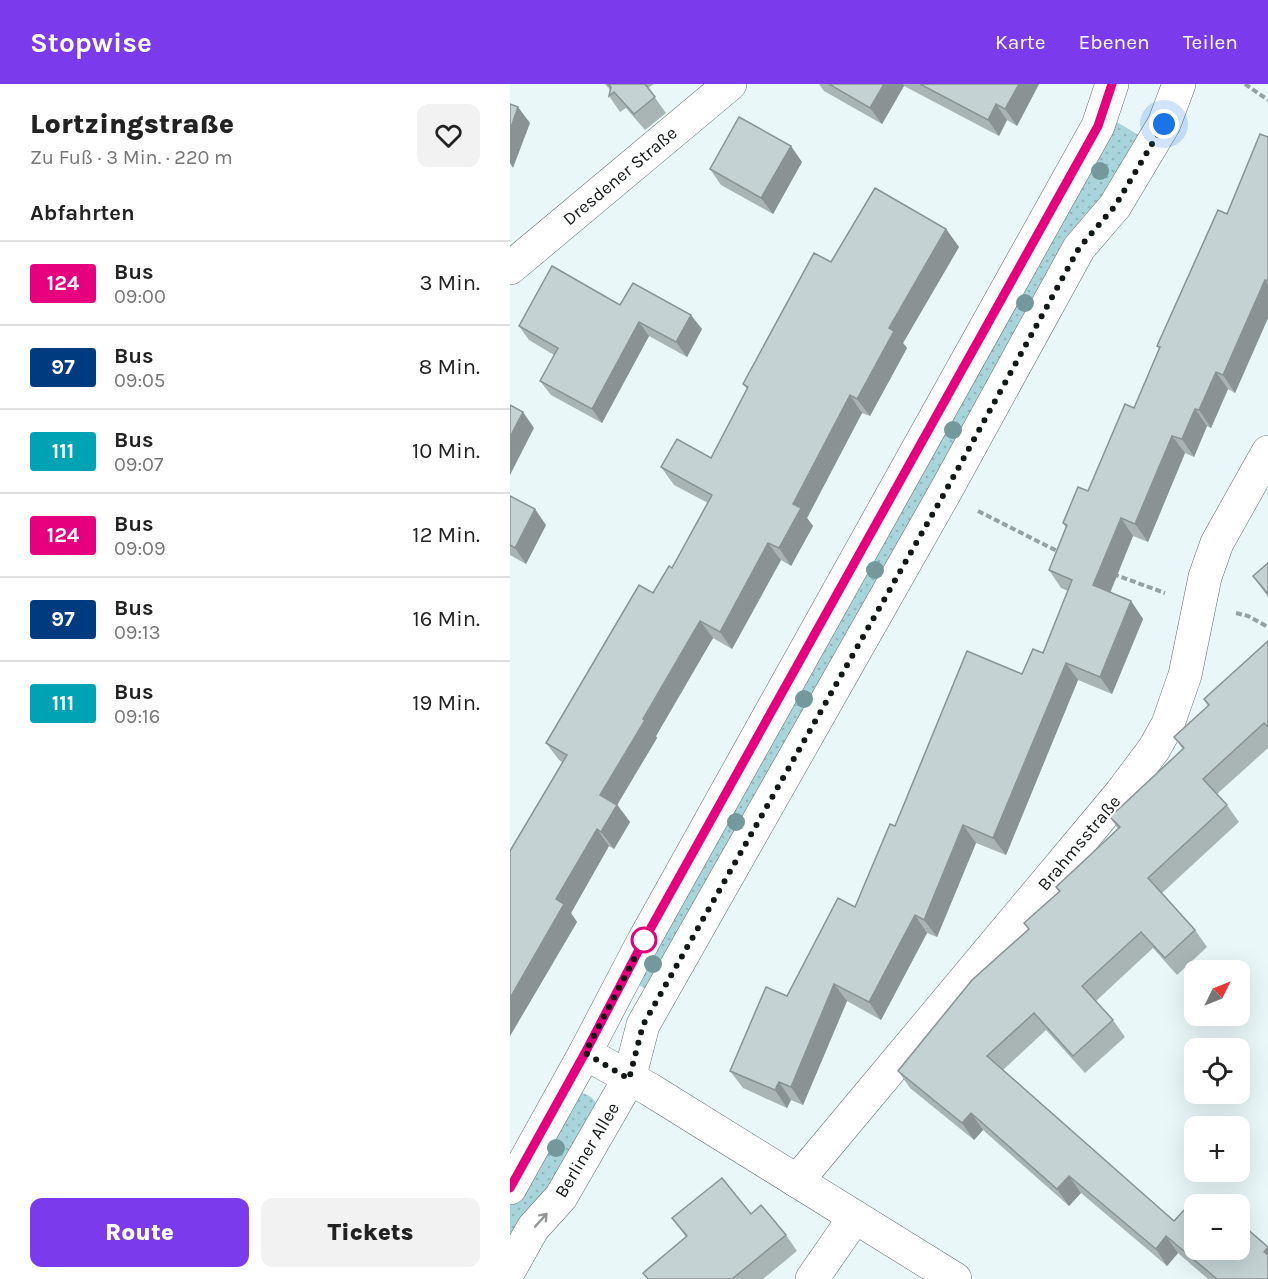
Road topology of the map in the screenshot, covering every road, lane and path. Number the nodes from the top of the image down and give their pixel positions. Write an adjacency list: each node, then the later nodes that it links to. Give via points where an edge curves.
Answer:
1 (730, 84): 6 (street, Dresdener Straße)
2 (1112, 84): 12 (street, via 1098,126)
3 (1179, 84): 8 (street, Berliner Allee, via 1160,130 1115,206 1079,248)
4 (1245, 84): 5 (path)
5 (1268, 100)
6 (510, 268)
7 (1268, 452): 11 (street, Brahmsstraße, via 1217,543)
8 (944, 494): 9 (path); 13 (street, Berliner Allee, via 643,1025)
9 (1068, 556)
10 (1111, 573): 11 (path)
11 (1200, 606): 14 (street, Brahmsstraße, via 1185,675 1168,724 1154,749)
12 (585, 1053): 13 (street); 15 (street)
13 (629, 1079): 14 (street); 17 (street, Berliner Allee, one-way to 13, via 533,1228 561,1197)
14 (797, 1181): 16 (street)
15 (510, 1188)
16 (855, 1216): 18 (street); 19 (street)
17 (510, 1269)
18 (812, 1279)
19 (955, 1279)

